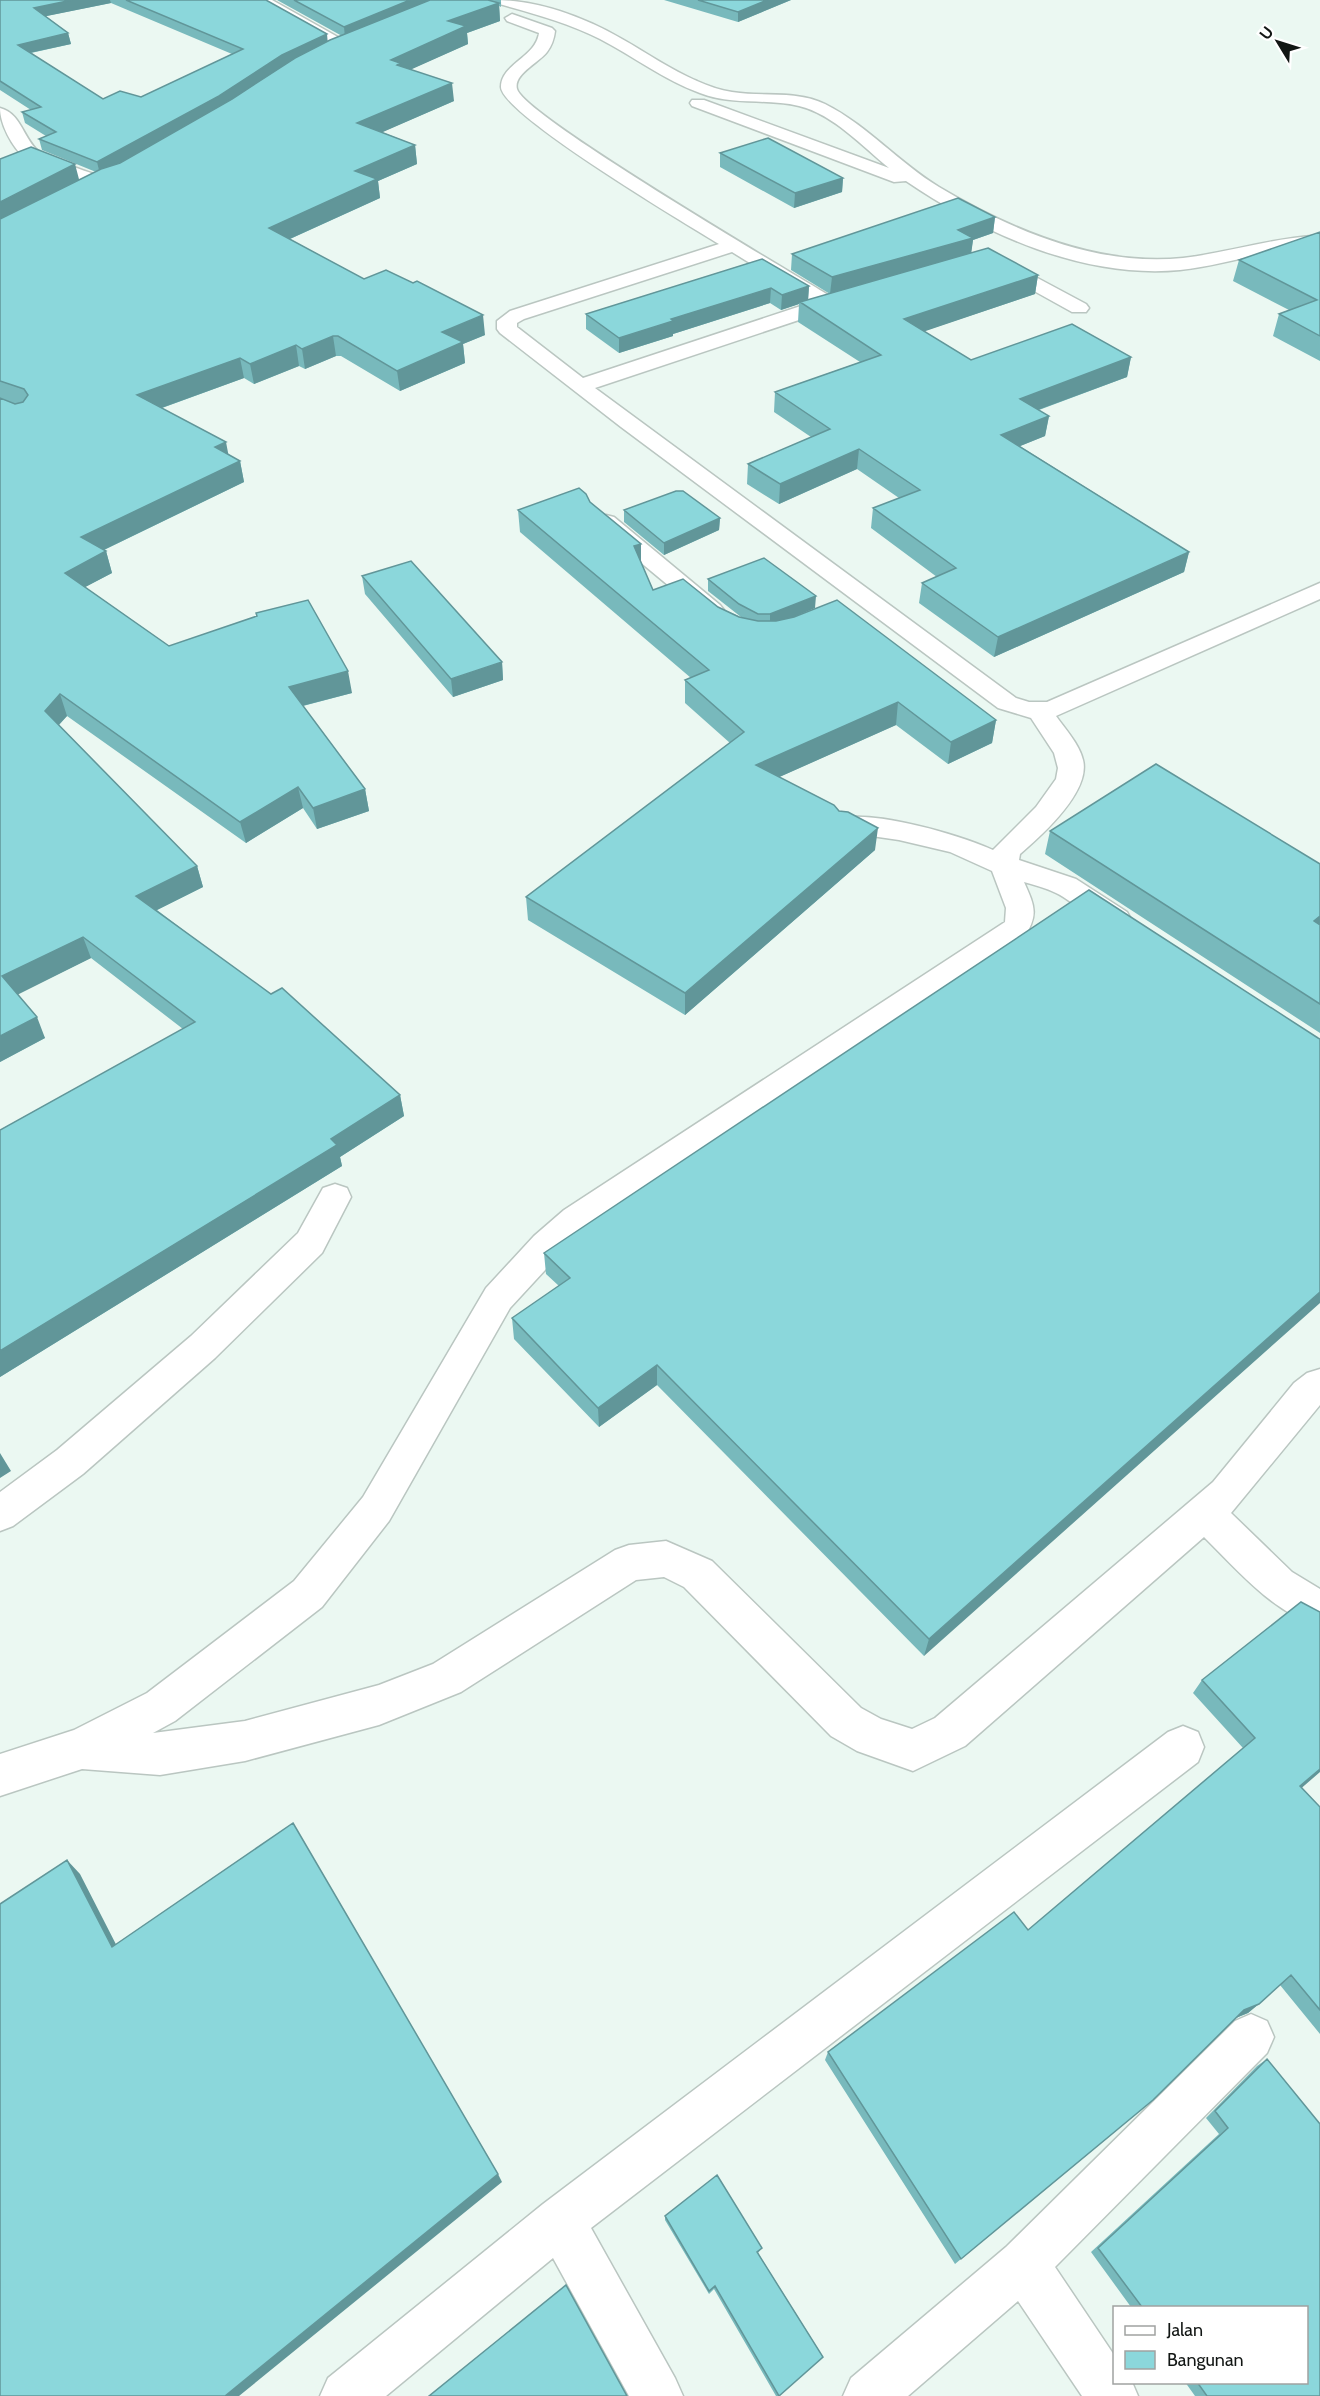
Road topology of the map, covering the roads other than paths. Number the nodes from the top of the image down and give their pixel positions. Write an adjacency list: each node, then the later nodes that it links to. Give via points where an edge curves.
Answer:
1 (261, 0): 3 (street, via 350,42)
2 (495, 5): 5 (street, via 567,20 602,34 692,84); 14 (street, via 552,34 544,50 518,69 509,82 510,93 521,107)
3 (326, 53)
4 (649, 80): 6 (street)
5 (722, 95): 6 (street); 10 (street, via 817,106)
6 (709, 108): 10 (street)
7 (0, 113): 9 (street, via 33,156)
8 (117, 176): 9 (street)
9 (99, 182): 11 (street)
10 (933, 189): 13 (street)
11 (79, 193)
12 (1320, 242): 13 (street, via 1195,264 1142,266 1105,261)
13 (1039, 243): 17 (street, via 986,256)
14 (735, 245): 16 (street); 18 (street, via 507,321 507,329)
15 (873, 290): 16 (street)
16 (828, 303): 18 (street)
17 (1079, 309)
18 (580, 386): 24 (street, via 856,602 1006,703)
19 (600, 517): 23 (street)
20 (1320, 590): 21 (street)
21 (1294, 602): 22 (street); 24 (street)
22 (1320, 610)
23 (728, 623)
24 (1040, 712): 26 (street, via 1063,746 1071,769 1063,793 1042,819 1006,851)
25 (847, 825): 26 (street, via 899,831 958,845)
26 (1005, 865): 27 (street, via 1066,886); 34 (street, via 1023,914 1013,932 576,1219 546,1245 498,1298 376,1509 308,1593 161,1707)
27 (1144, 936)
28 (335, 1197): 31 (street, via 310,1243 203,1347 70,1462)
29 (1320, 1384): 30 (street, via 1307,1394 1226,1494)
30 (1205, 1512): 32 (street, via 1278,1585); 34 (street, via 950,1732 913,1750 872,1737 846,1722 698,1574 666,1559 629,1563 447,1678 379,1705 245,1741 160,1754)
31 (0, 1514)
32 (1320, 1610)
33 (1183, 1747): 37 (street)
34 (82, 1748): 35 (street)
35 (0, 1774)
36 (1251, 2037): 38 (street)
37 (560, 2221): 39 (street); 40 (street)
38 (1023, 2264): 41 (street); 42 (street)
39 (346, 2396)
40 (657, 2396)
41 (869, 2396)
42 (1112, 2396)

